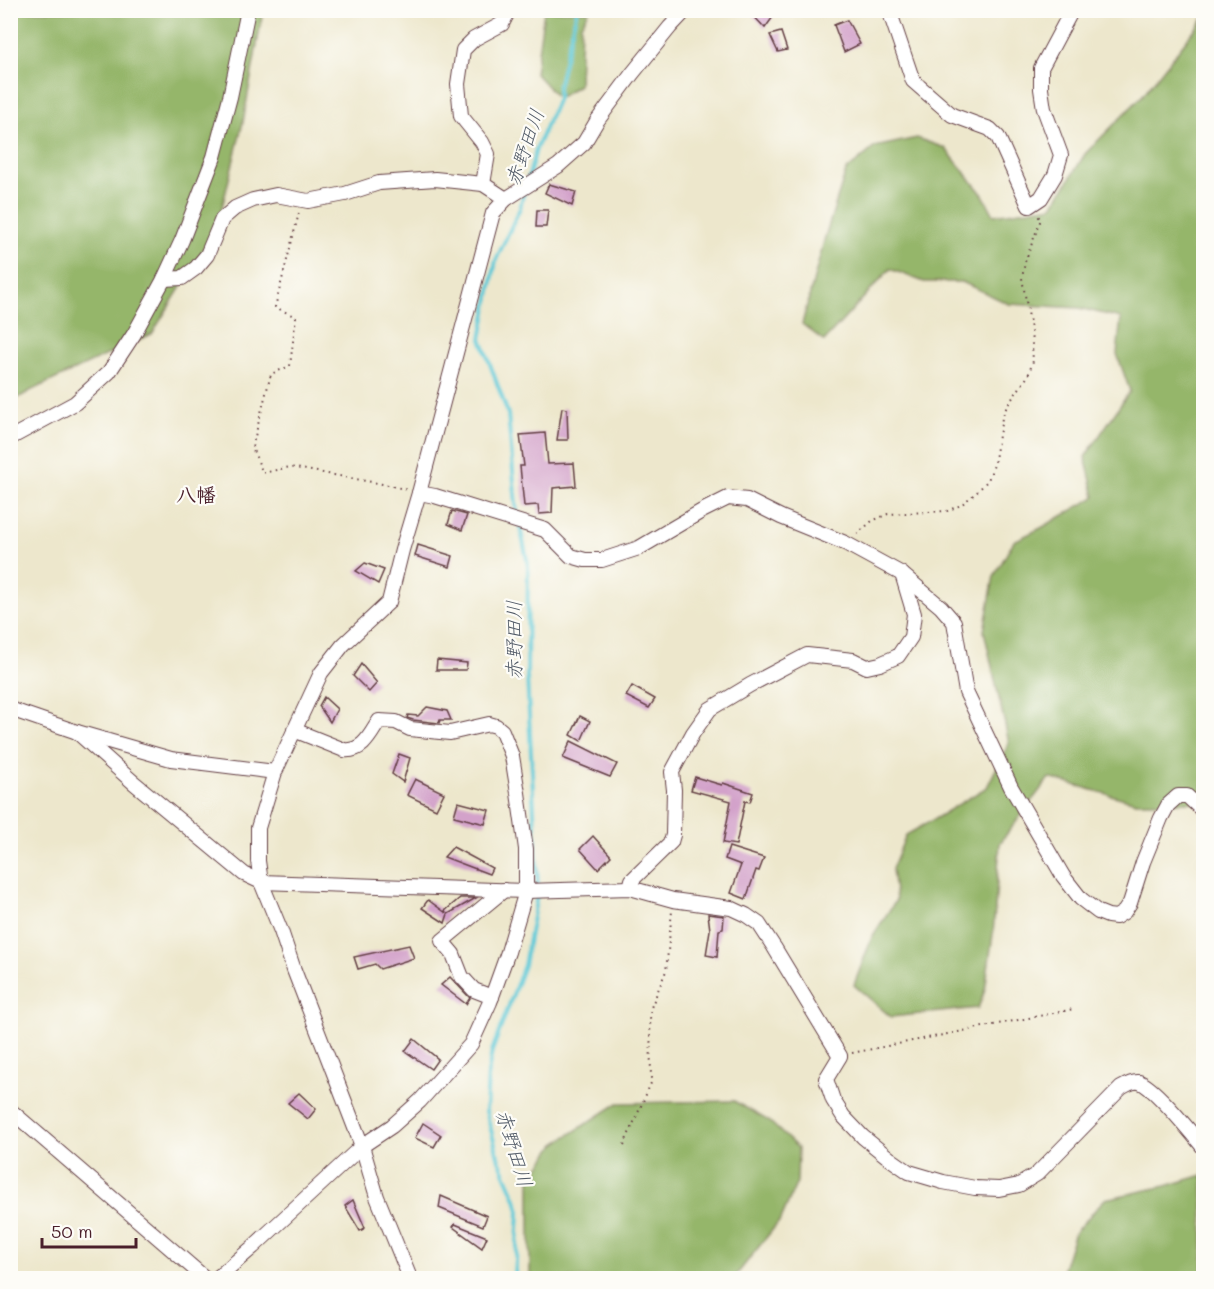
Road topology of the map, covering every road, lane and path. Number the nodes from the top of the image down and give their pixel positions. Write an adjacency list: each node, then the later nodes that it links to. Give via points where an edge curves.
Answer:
1 (248, 10): 10 (street, via 214,157)
2 (508, 10): 6 (street, via 502,24 474,39 463,50 459,72 461,116 488,154)
3 (686, 10): 7 (street, via 632,74 584,143 558,166)
4 (889, 10): 9 (street, via 913,81 952,115 990,129 998,137)
5 (1072, 10): 9 (street, via 1041,68 1044,109 1061,155 1055,176 1041,198)
6 (483, 184): 7 (street); 8 (street, via 435,179 379,183 345,194)
7 (506, 199): 12 (street, via 489,222)
8 (302, 200): 10 (street, via 276,195 235,208 222,219 207,255 196,268 182,278); 12 (path, via 275,307 296,317 290,366 271,374 252,448 262,473 290,467)
9 (1029, 206): 13 (path, via 1041,219 1022,278 1033,361 1002,418 988,480 961,505 947,511 888,514 872,521)
10 (164, 279): 11 (street, via 109,372 75,403)
11 (10, 438)
12 (419, 493): 13 (street, via 545,530 571,556 585,560 602,560 639,548 728,498 747,500); 16 (street, via 389,602 331,659)
13 (845, 543): 14 (street)
14 (902, 574): 19 (street, via 954,622 966,692 974,711 1011,787 1063,876 1081,899 1108,916 1124,912 1168,805 1178,796 1187,796); 21 (street, via 914,614 911,637 898,656 867,667 853,660 807,656 710,709 672,772 671,842 632,880)
15 (10, 709): 17 (street)
16 (294, 730): 18 (street); 23 (street, via 352,751 363,744 379,721 450,733 489,724 496,726 512,756)
17 (77, 732): 18 (street, via 171,759); 20 (street, via 244,874)
18 (275, 772): 20 (street, via 258,828)
19 (1203, 812)
20 (261, 882): 22 (street); 30 (street)
21 (630, 888): 23 (street); 24 (street)
22 (504, 890): 23 (street); 25 (street, via 442,941 453,954 462,977 474,990)
23 (534, 890): 25 (street)
24 (673, 900): 27 (street, via 731,908 759,924); 29 (path, via 666,971 650,1010 651,1083)
25 (492, 997): 30 (street, via 471,1044 420,1101)
26 (1074, 1008): 27 (path)
27 (840, 1056): 31 (street, via 826,1078 843,1116 863,1137 909,1172 943,1182 999,1189 1019,1185 1037,1174 1130,1083 1139,1082 1151,1090)
28 (10, 1110): 32 (street)
29 (624, 1145)
30 (362, 1146): 33 (street); 34 (street, via 377,1197)
31 (1203, 1148)
32 (205, 1278)
33 (217, 1278)
34 (410, 1278)

